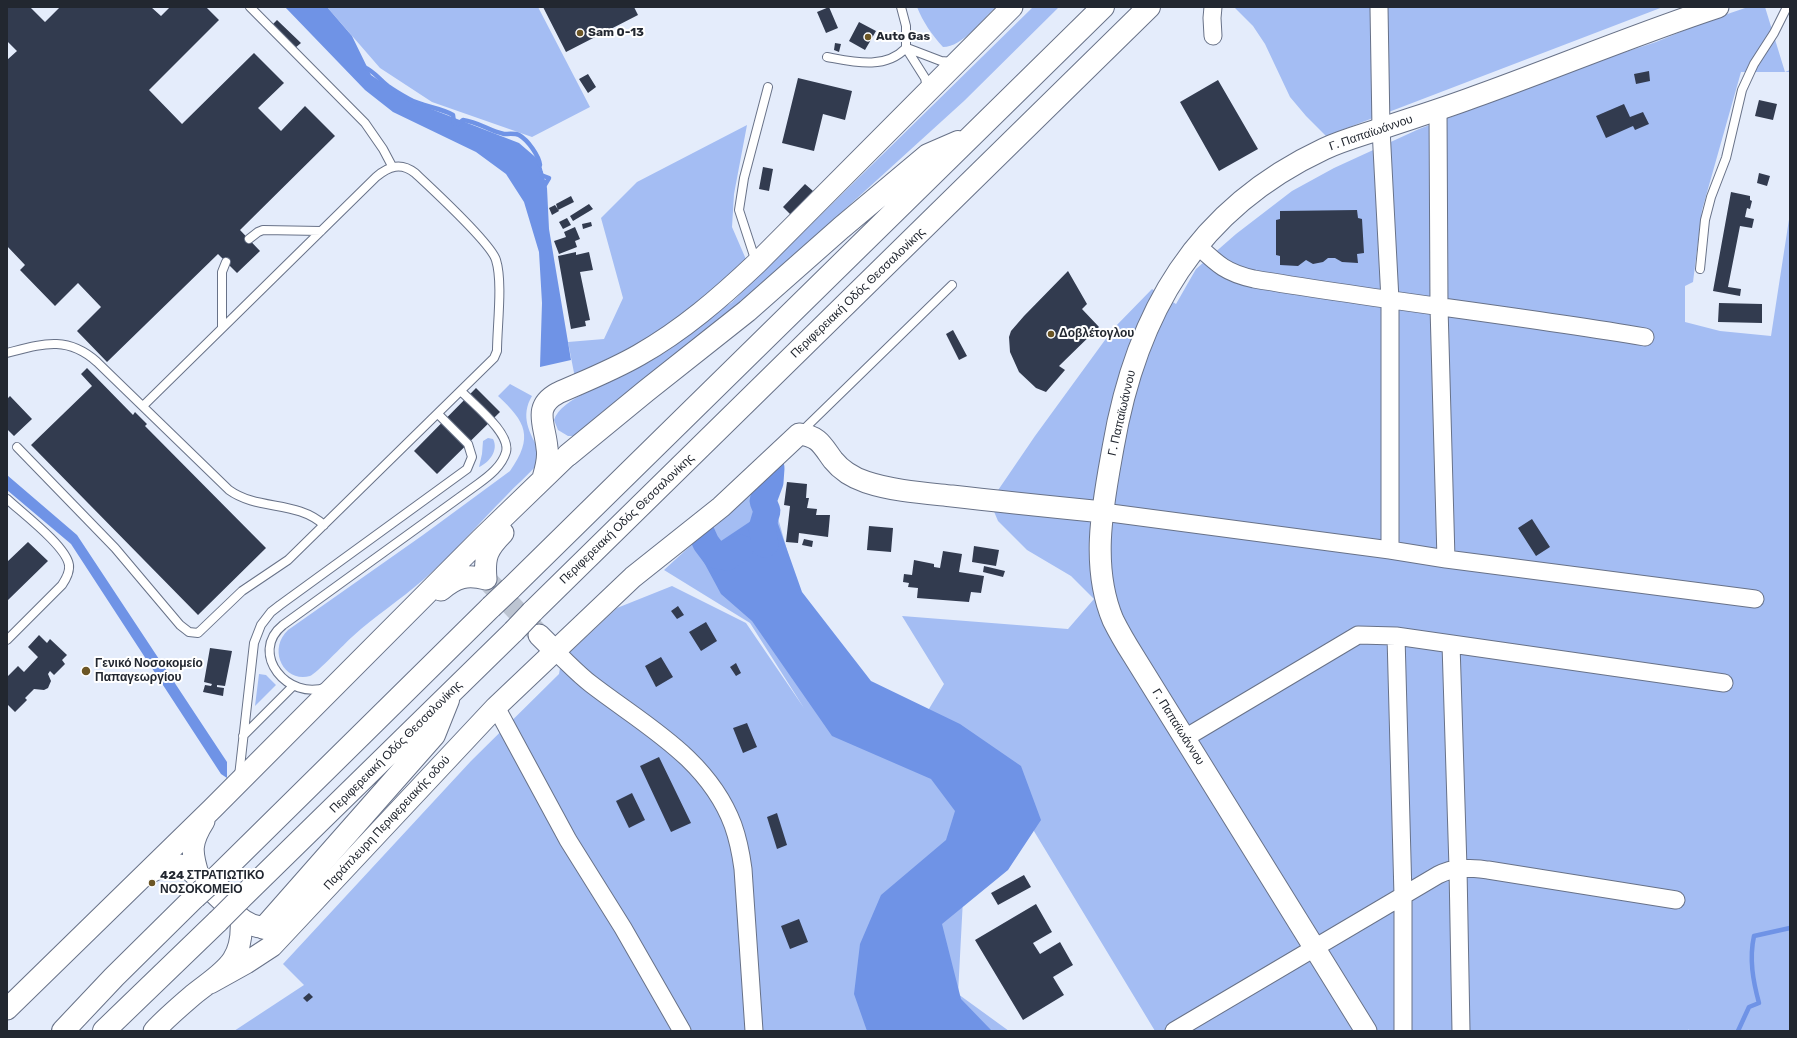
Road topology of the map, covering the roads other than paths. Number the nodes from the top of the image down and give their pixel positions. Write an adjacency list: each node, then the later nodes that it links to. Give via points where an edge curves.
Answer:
1 (250, 7): 20 (lane, via 365,123)
2 (901, 7): 12 (lane, via 906,26)
3 (1012, 7): 13 (street)
4 (1103, 7): 19 (highway)
5 (1149, 7): 56 (highway, Περιφερειακή Οδός Θεσσαλονίκης, bridge)
6 (1213, 7): 11 (street)
7 (1379, 7): 18 (street)
8 (1718, 7): 10 (street, Γ. Παπαϊωάννου)
9 (1787, 7): 26 (lane, via 1742,90 1726,158 1705,220)
10 (1702, 11): 17 (street, Γ. Παπαϊωάννου)
11 (1213, 36)
12 (906, 48): 13 (lane, via 941,61 953,62); 14 (lane, via 894,58 882,61 855,62); 16 (lane, via 926,78)
13 (965, 54): 16 (street)
14 (828, 57)
15 (768, 87): 25 (lane, via 744,178 740,210)
16 (926, 93): 25 (street)
17 (1438, 110): 18 (street, Γ. Παπαϊωάννου); 29 (street)
18 (1382, 129): 23 (street, Γ. Παπαϊωάννου, via 1344,140 1292,167 1240,202 1216,223); 28 (street)
19 (970, 137): 39 (highway, via 928,155 747,311); 64 (highway, bridge, via 510,589)
20 (392, 166): 21 (lane, via 376,177); 33 (lane, via 407,167 415,173 481,239 496,261 496,354)
21 (321, 231): 22 (lane, via 263,230); 30 (lane)
22 (249, 239)
23 (1198, 244): 28 (street, via 1222,267 1242,276); 42 (street, Γ. Παπαϊωάννου, via 1161,300 1137,352 1117,422)
24 (226, 262): 30 (lane, via 222,272)
25 (757, 263): 36 (street, via 710,306 670,336 618,366 552,396 543,408)
26 (1700, 269)
27 (952, 285): 37 (lane)
28 (1390, 300): 29 (street); 44 (street)
29 (1438, 307): 31 (street, via 1584,326); 45 (street)
30 (222, 328): 34 (lane)
31 (1645, 337)
32 (7, 353): 34 (lane, via 50,343 74,347 95,360)
33 (461, 391): 35 (lane); 55 (lane, via 501,433 506,452 496,469 478,484 276,631 270,643 271,658 280,676)
34 (143, 406): 43 (lane, via 235,495 258,503 300,510)
35 (438, 414): 43 (lane); 58 (lane, via 468,444 472,452 470,464 462,474 280,605 265,619 254,643)
36 (544, 432): 39 (street); 40 (street, via 548,454)
37 (799, 434): 42 (street, via 809,435 818,440 843,469 857,478 875,484 903,490); 51 (street, Παράπλευρη Περιφερειακής οδού, via 721,507 633,577)
38 (17, 447): 43 (lane, via 115,548 176,621 192,634 201,631 247,588 288,560)
39 (568, 455): 40 (street); 52 (street, via 570,463 560,478 490,547 485,558 486,579 470,576 452,581 386,642)
40 (543, 478): 52 (street)
41 (7, 499): 49 (lane, via 57,545 66,557 69,570 62,585)
42 (1103, 512): 44 (street); 59 (street, Γ. Παπαϊωάννου, via 1100,559 1110,609 1133,655)
43 (324, 525)
44 (1390, 550): 45 (street)
45 (1446, 559): 46 (street)
46 (1755, 599)
47 (539, 635): 51 (street)
48 (1396, 636): 50 (street); 59 (street, via 1358,635); 65 (street)
49 (7, 640)
50 (1451, 644): 54 (street); 62 (street)
51 (555, 651): 57 (street, Παράπλευρη Περιφερειακής οδού); 77 (street, via 590,683 690,759 707,779 723,806 732,824 743,869)
52 (364, 657): 53 (street)
53 (342, 679): 55 (lane, via 328,687 314,690); 60 (street)
54 (1724, 683)
55 (293, 686): 58 (lane)
56 (450, 693): 67 (highway, Περιφερειακή Οδός Θεσσαλονίκης); 69 (highway, via 434,735)
57 (496, 707): 68 (street, Παράπλευρη Περιφερειακής οδού); 76 (street, via 568,840 623,928)
58 (243, 736): 60 (lane)
59 (1185, 738): 70 (street, Γ. Παπαϊωάννου)
60 (239, 782): 61 (street)
61 (213, 808): 63 (street); 64 (street, via 194,840 193,856)
62 (1458, 868): 65 (street, via 1445,871); 66 (street, via 1488,870); 81 (street)
63 (138, 879): 64 (street, via 162,866 172,864 187,867); 72 (street)
64 (203, 884): 67 (street); 73 (highway)
65 (1403, 896): 70 (street); 80 (street)
66 (1676, 900)
67 (240, 910): 69 (street, via 255,927); 71 (street, via 242,934 234,958 228,968); 74 (highway, Περιφερειακή Οδός Θεσσαλονίκης, bridge, via 218,921)
68 (302, 914): 69 (street); 71 (street, Παράπλευρη Περιφερειακής οδού, via 272,946)
69 (264, 928)
70 (1313, 948): 78 (street); 79 (street, Γ. Παπαϊωάννου)
71 (210, 983): 75 (street, via 176,1009)
72 (7, 1009)
73 (63, 1031)
74 (104, 1031)
75 (154, 1031)
76 (682, 1031)
77 (754, 1031)
78 (1174, 1031)
79 (1366, 1031)
80 (1403, 1031)
81 (1461, 1031)

